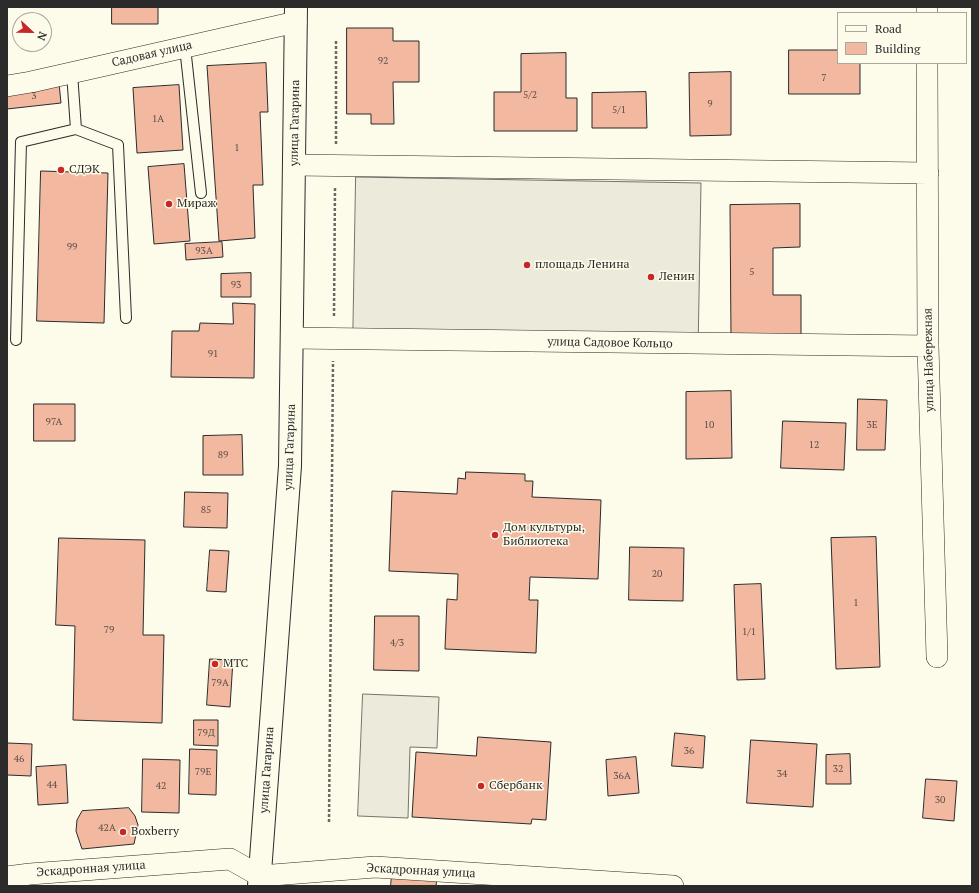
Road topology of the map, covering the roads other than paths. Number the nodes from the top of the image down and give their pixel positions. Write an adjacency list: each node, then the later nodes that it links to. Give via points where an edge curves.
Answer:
1 (296, 14): 2 (street, Садовая улица); 7 (street, улица Гагарина)
2 (186, 47): 4 (street, Садовая улица); 9 (lane)
3 (927, 64): 8 (street, улица Набережная)
4 (72, 73): 5 (street, Садовая улица); 6 (lane)
5 (7, 86)
6 (76, 129): 10 (lane, via 118,145); 12 (lane, via 21,142)
7 (294, 165): 8 (street); 11 (street, улица Гагарина)
8 (928, 173): 13 (street, улица Набережная)
9 (200, 193)
10 (126, 318)
11 (292, 338): 13 (street, улица Садовое Кольцо); 16 (street, улица Гагарина, via 290,466)
12 (16, 340)
13 (928, 346): 14 (street, улица Набережная)
14 (937, 657)
15 (7, 877): 16 (street, Эскадронная улица, via 230,859)
16 (259, 881): 17 (street, Эскадронная улица, via 375,867)
17 (673, 886)

